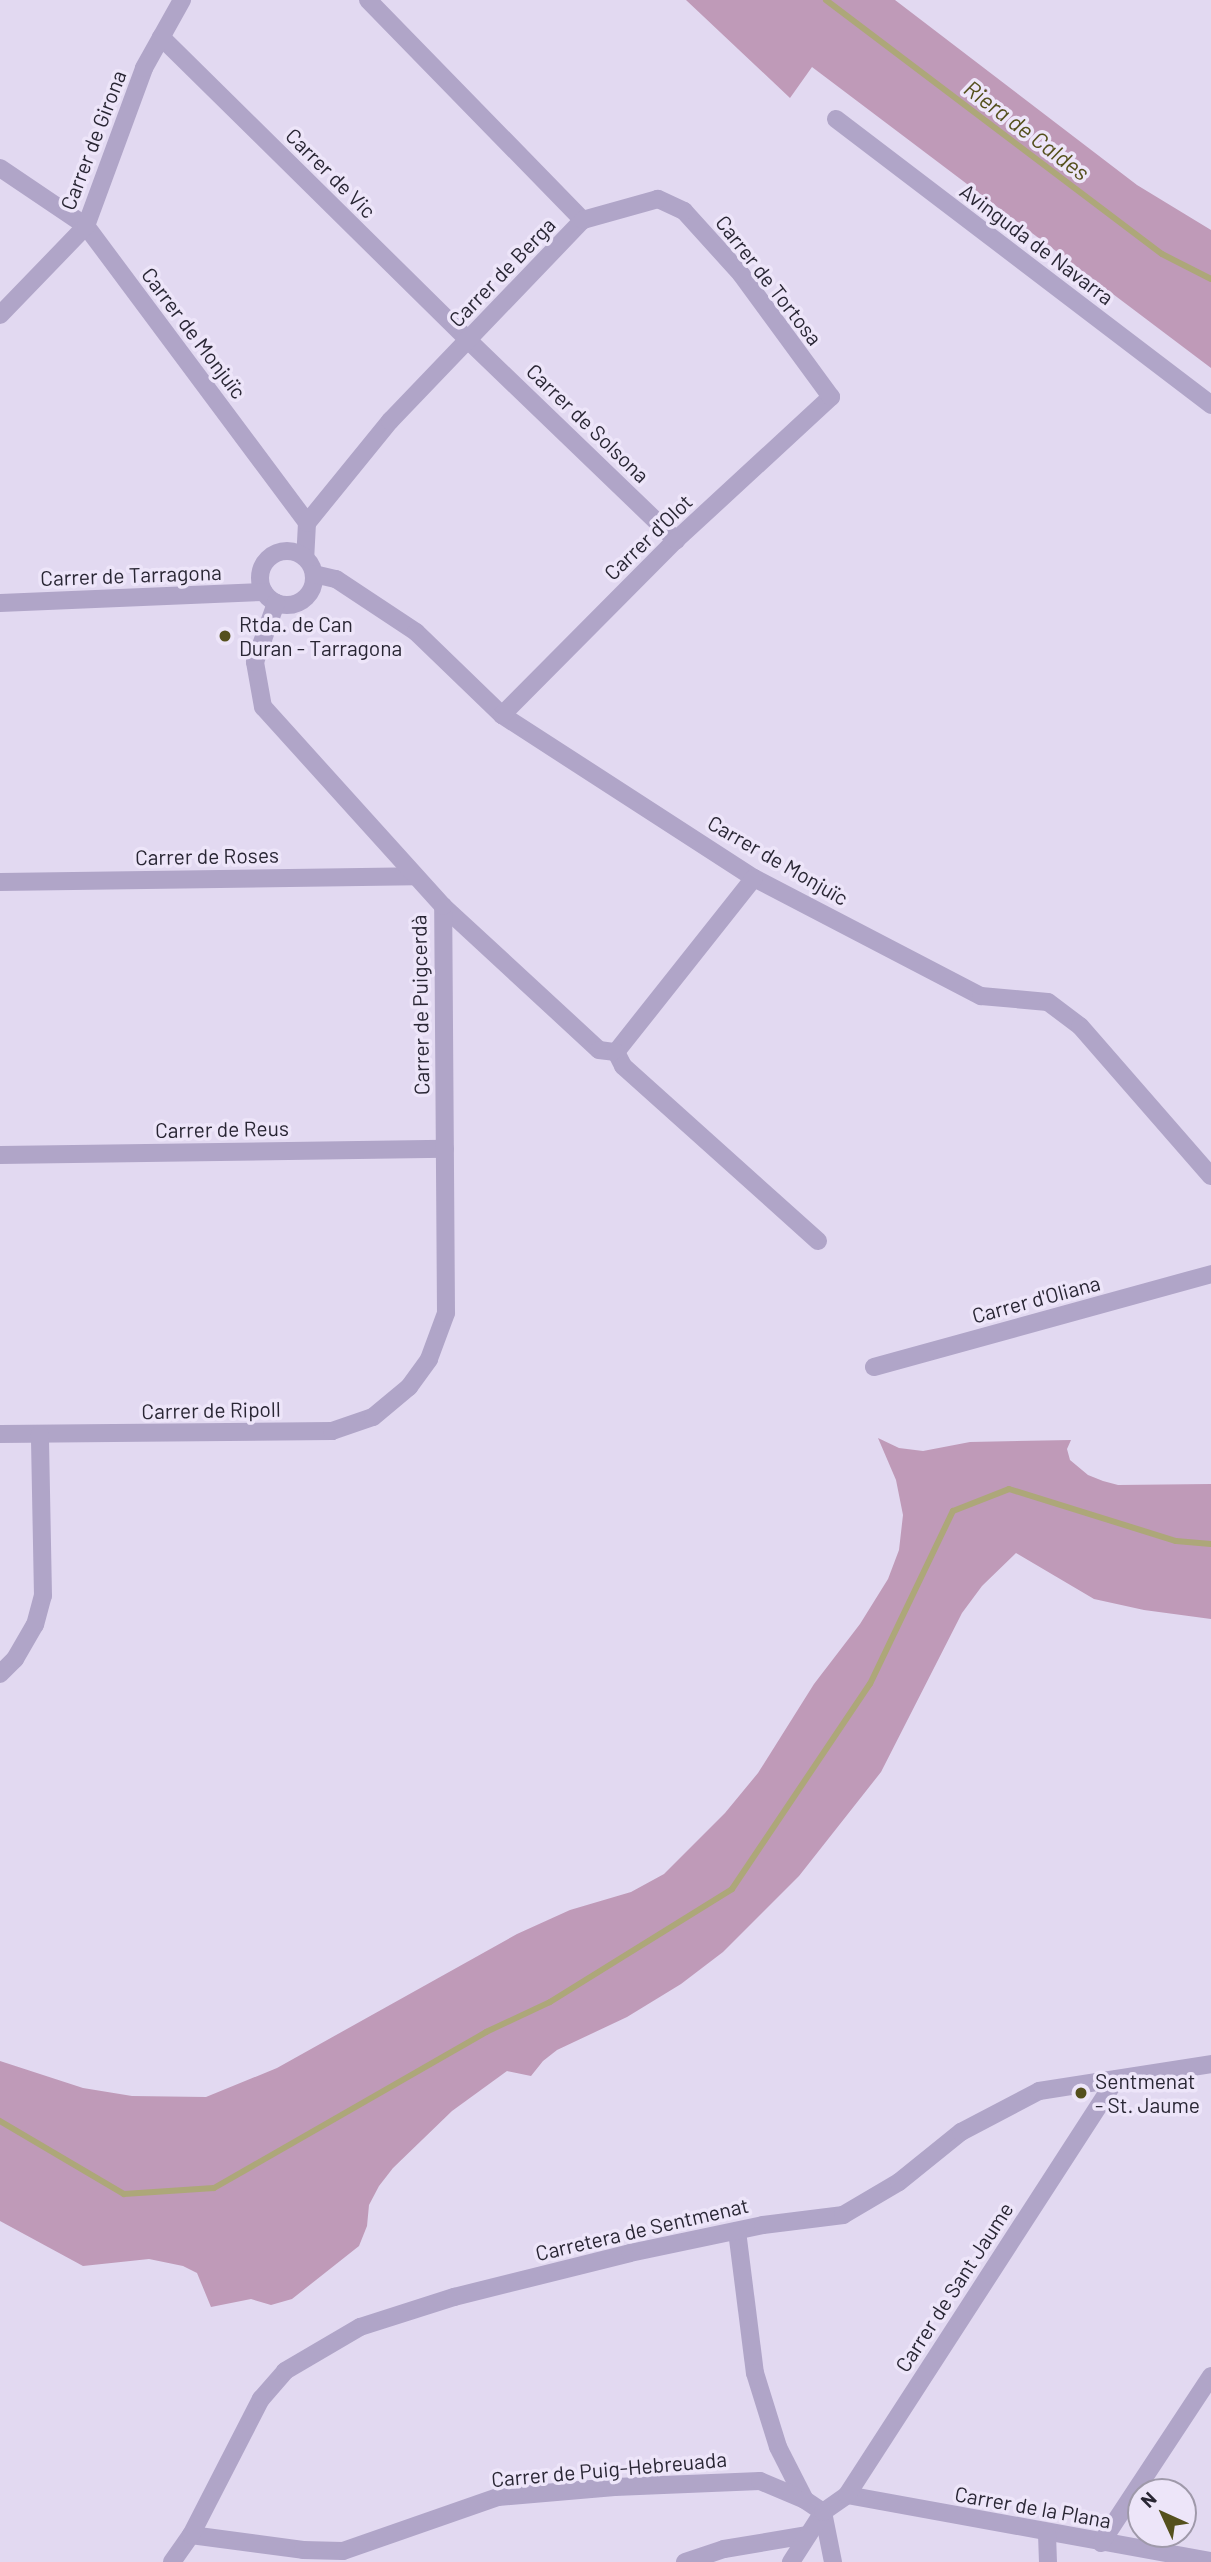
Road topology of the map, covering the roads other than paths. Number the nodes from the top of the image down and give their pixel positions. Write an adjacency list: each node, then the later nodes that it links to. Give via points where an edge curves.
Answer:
1 (182, 0): 3 (street, Carrer de Girona)
2 (368, 0): 6 (street, Carrer de Berga)
3 (161, 37): 7 (street, Carrer de Girona, via 144,68); 9 (street, Carrer de Vic)
4 (836, 119): 11 (street, Avinguda de Navarra)
5 (0, 169): 7 (street, Carrer de Monjuïc)
6 (583, 220): 9 (street, Carrer de Berga); 10 (street, Carrer de Tortosa, via 658,200 684,211 741,274)
7 (86, 226): 8 (street, Carrer de Girona); 12 (street, Carrer de Monjuïc)
8 (0, 315)
9 (468, 340): 12 (street, Carrer de Berga, via 390,421); 13 (street, Carrer de Solsona)
10 (831, 397): 13 (street, Carrer d'Olot)
11 (1211, 405)
12 (307, 523): 14 (street)
13 (676, 540): 18 (street, Carrer d'Olot)
14 (305, 557): 15 (street); 16 (street, via 283,551 267,560 260,578)
15 (314, 574): 16 (street, via 311,592 304,599 294,604); 18 (street, Carrer de Monjuïc, via 336,579 416,632)
16 (270, 597): 17 (street, Carrer de Tarragona); 19 (street, Carrer de Puigcerdà, via 255,662 263,707)
17 (0, 603)
18 (502, 716): 20 (street, Carrer de Monjuïc)
19 (415, 876): 21 (street, Carrer de Roses); 22 (street, Carrer de Puigcerdà)
20 (754, 877): 23 (street); 26 (street, Carrer de Monjuïc, via 981,996 1048,1002 1080,1026)
21 (0, 882)
22 (443, 906): 23 (street, via 599,1050); 24 (street, Carrer de Puigcerdà)
23 (616, 1052): 27 (street, via 623,1066)
24 (444, 1149): 25 (street, Carrer de Reus); 30 (street, Carrer de Puigcerdà, via 446,1313 429,1359)
25 (0, 1155)
26 (1211, 1176)
27 (818, 1241)
28 (1211, 1274): 29 (street, Carrer d'Oliana)
29 (874, 1367)
30 (408, 1387): 32 (street, Carrer de Ripoll, via 373,1417 332,1431)
31 (0, 1434): 32 (street, Carrer de Ripoll)
32 (40, 1434): 33 (street, via 44,1596 35,1625)
33 (0, 1674)
34 (1211, 2064): 35 (street, Carretera de Sentmenat)
35 (1116, 2079): 36 (street, Carretera de Sentmenat, via 1038,2091 961,2132 900,2182 843,2215); 38 (street, Carrer de Sant Jaume)
36 (737, 2231): 39 (street, via 755,2373 778,2447); 42 (street, Carretera de Sentmenat, via 454,2297 360,2327 285,2371 261,2399)
37 (1211, 2376): 44 (street)
38 (847, 2495): 40 (street, Carrer de Sant Jaume); 41 (street, Carrer de la Plana)
39 (805, 2500): 40 (street, Carrer de Puig-Hebreuada); 42 (street, Carrer de Puig-Hebreuada, via 760,2481 498,2497 343,2551)
40 (823, 2512): 43 (street, Carrer de Sant Jaume); 49 (street)
41 (1046, 2534): 44 (street, Carrer de la Plana); 50 (street)
42 (191, 2535): 46 (street, Carretera de Sentmenat)
43 (808, 2535): 47 (street, via 724,2549); 48 (street, Carrer de Sant Jaume)
44 (1101, 2543): 45 (street, Carrer de la Plana)
45 (1211, 2561)
46 (173, 2562)
47 (685, 2562)
48 (791, 2562)
49 (833, 2562)
50 (1048, 2562)

